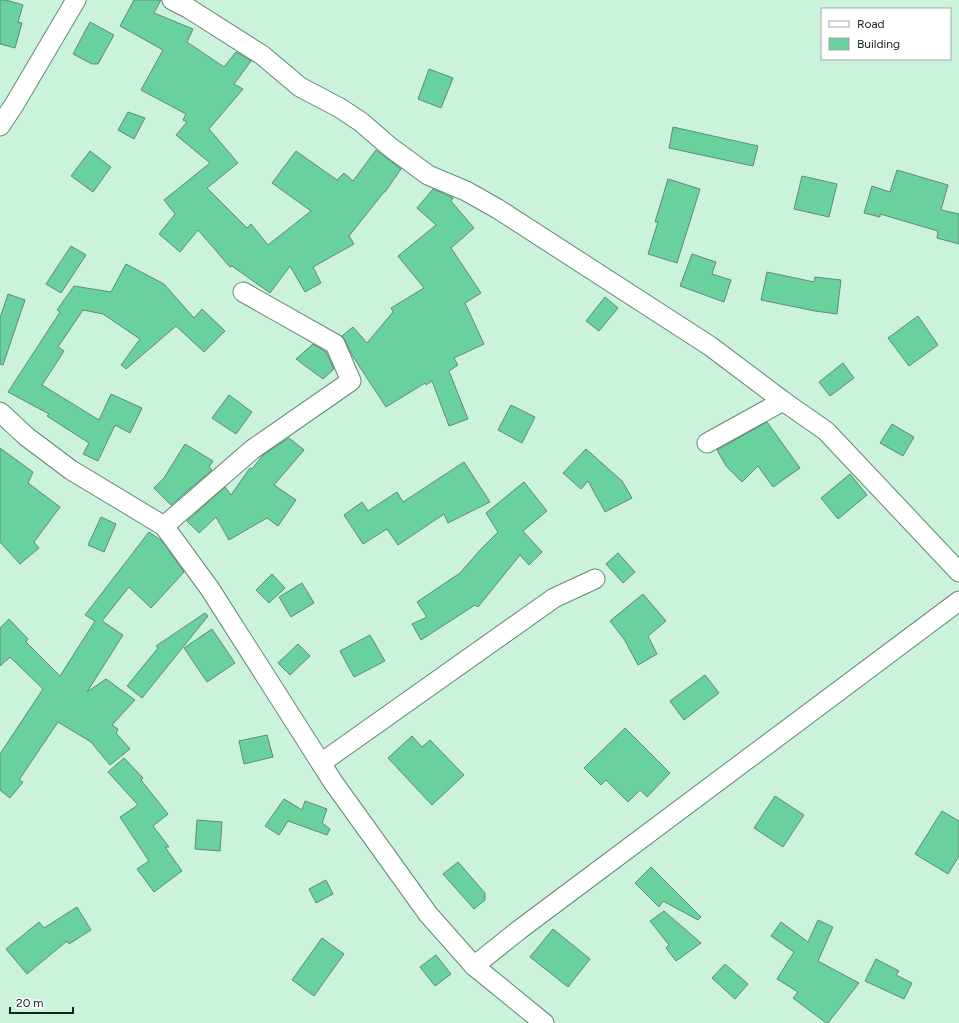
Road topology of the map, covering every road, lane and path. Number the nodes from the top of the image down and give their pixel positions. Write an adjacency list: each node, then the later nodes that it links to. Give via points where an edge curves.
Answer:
1 (76, 0): 3 (street)
2 (172, 0): 5 (street, via 262,55 300,88 340,108 361,122 428,175 466,191 498,209 710,346)
3 (0, 126)
4 (243, 292): 8 (street, via 335,344 351,381 253,449)
5 (783, 401): 7 (street); 9 (street, via 826,431)
6 (0, 412): 8 (street, via 26,437 71,470)
7 (707, 443)
8 (164, 526): 12 (street, via 210,589)
9 (959, 572)
10 (595, 579): 12 (street, via 554,598)
11 (959, 601): 13 (street)
12 (321, 763): 13 (street, via 428,914)
13 (474, 966): 14 (street)
14 (544, 1023)

